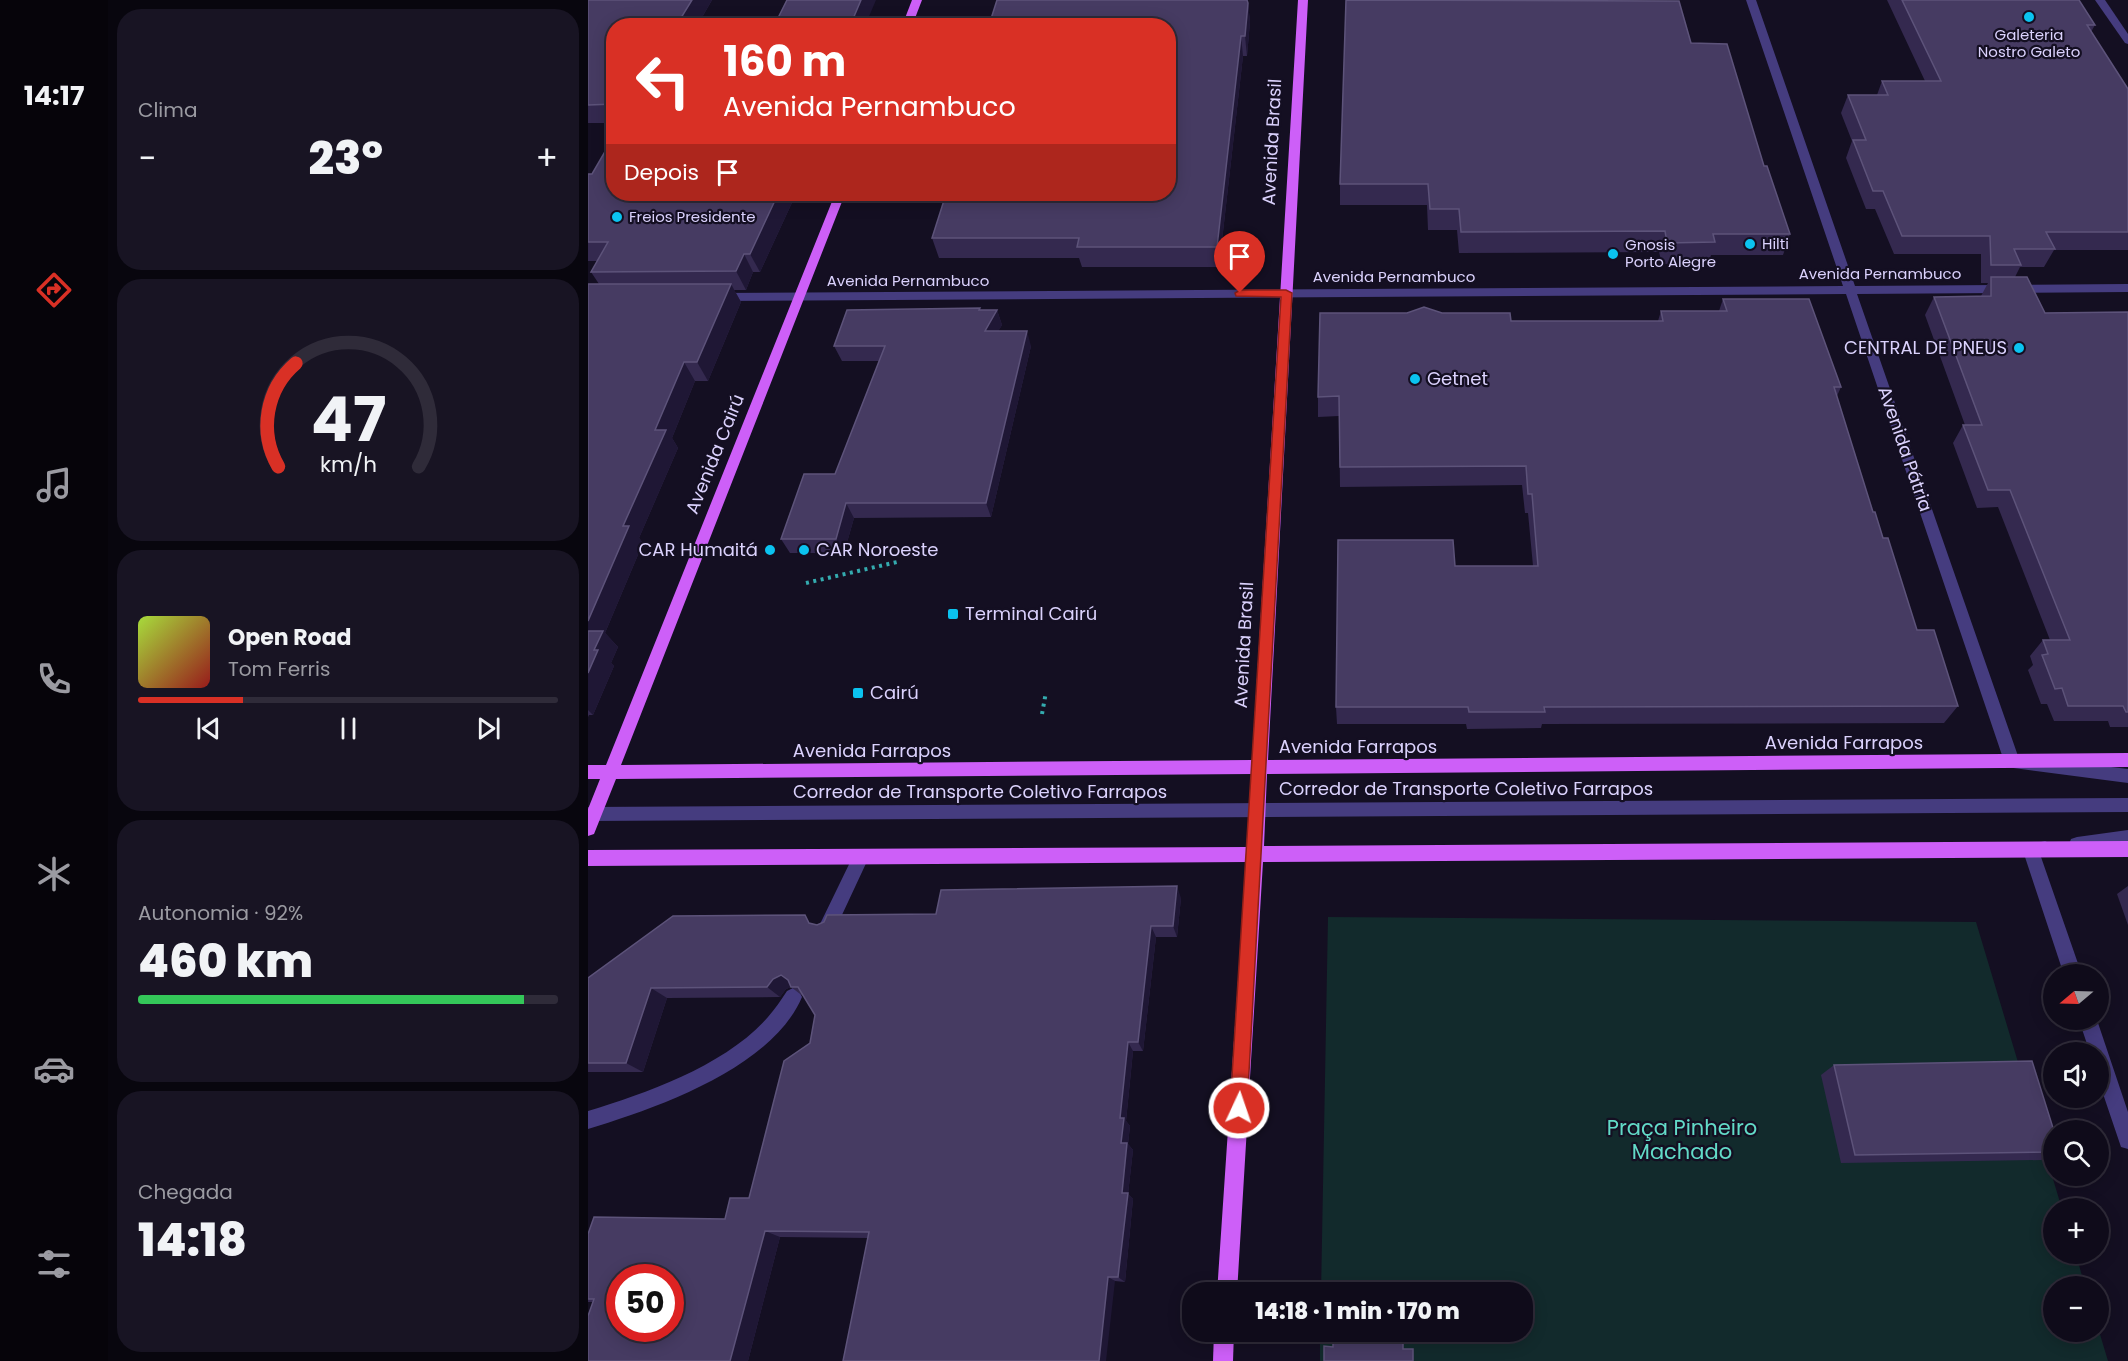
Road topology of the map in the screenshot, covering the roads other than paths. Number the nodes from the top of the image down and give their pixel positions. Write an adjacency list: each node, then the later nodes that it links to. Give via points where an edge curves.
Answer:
1 (917, 0): 5 (main road)
2 (1303, 0): 10 (main road, Avenida Brasil)
3 (1751, 0): 9 (street, Avenida Pátria)
4 (2100, 0): 6 (street)
5 (910, 18)
6 (2128, 42)
7 (837, 201): 12 (main road, Avenida Cairú)
8 (2128, 288): 9 (street, Avenida Pernambuco)
9 (1851, 289): 10 (street, Avenida Pernambuco); 14 (street, Avenida Pátria)
10 (1286, 293): 12 (street, Avenida Pernambuco); 15 (main road, Avenida Brasil)
11 (705, 297): 12 (street, Avenida Pernambuco)
12 (799, 297): 17 (main road, Avenida Cairú)
13 (2128, 760): 14 (main road, Avenida Farrapos)
14 (2012, 762): 15 (main road, Avenida Farrapos); 18 (street)
15 (1259, 767): 17 (main road, Avenida Farrapos); 20 (main road, Avenida Brasil)
16 (588, 772): 17 (main road, Avenida Farrapos)
17 (610, 772): 21 (main road, Avenida Cairú)
18 (2128, 776)
19 (2128, 805): 20 (street, Corredor de Transporte Coletivo Farrapos)
20 (1257, 809): 21 (street, Corredor de Transporte Coletivo Farrapos); 25 (main road, Avenida Brasil)
21 (590, 819)
22 (2128, 837): 24 (street)
23 (2128, 849): 24 (main road)
24 (2031, 851): 25 (main road); 29 (street)
25 (1255, 853): 26 (main road); 34 (main road, Avenida Brasil)
26 (861, 857): 27 (main road); 28 (street)
27 (588, 858)
28 (828, 926)
29 (2069, 964)
30 (793, 997): 32 (street, via 769,1029 698,1080 644,1104)
31 (2091, 1030): 33 (street)
32 (588, 1120)
33 (2128, 1140)
34 (1228, 1282)
35 (1223, 1342): 36 (main road)
36 (1222, 1361)

